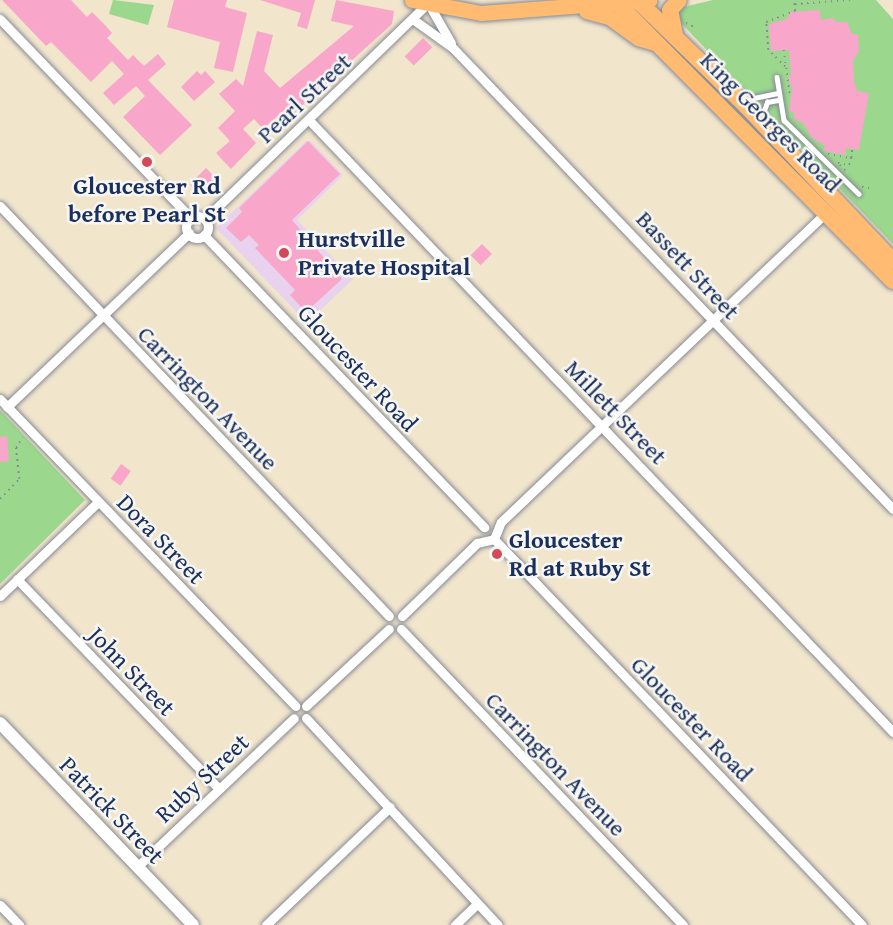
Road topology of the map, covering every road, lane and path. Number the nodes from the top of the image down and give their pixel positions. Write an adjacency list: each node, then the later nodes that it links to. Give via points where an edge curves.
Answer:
1 (412, 0): 9 (main road)
2 (543, 0): 9 (main road)
3 (642, 0): 7 (main road); 13 (highway, King Georges Road)
4 (679, 0): 13 (highway, via 670,10)
5 (794, 0): 8 (path)
6 (850, 0): 8 (path)
7 (616, 2): 10 (main road); 14 (highway, King Georges Road)
8 (794, 4): 17 (path, via 795,11 766,22 768,50)
9 (435, 5): 10 (main road, via 481,13); 12 (street, Pearl Street); 15 (street, Bassett Street)
10 (568, 8): 14 (main road, via 609,17 638,38)
11 (0, 19): 37 (street)
12 (414, 20): 15 (street, Bassett Street); 23 (street, Pearl Street)
13 (675, 35): 22 (highway, King Georges Road)
14 (659, 44): 25 (highway, King Georges Road)
15 (453, 48): 44 (street, Bassett Street)
16 (784, 50): 17 (path)
17 (785, 67): 20 (path)
18 (777, 77): 19 (lane)
19 (778, 93): 21 (lane); 22 (lane, via 754,98)
20 (789, 95)
21 (778, 100): 24 (lane, via 765,105); 34 (lane, via 784,120)
22 (746, 106): 24 (highway, King Georges Road); 25 (lane)
23 (309, 120): 38 (street, Pearl Street); 47 (street, Millett Street)
24 (762, 124): 41 (highway, King Georges Road)
25 (743, 129): 36 (highway, King Georges Road)
26 (852, 149): 28 (path)
27 (824, 153): 28 (path)
28 (850, 158): 30 (path)
29 (840, 165): 31 (path)
30 (849, 165)
31 (848, 172)
32 (855, 179): 33 (path)
33 (869, 188)
34 (859, 194)
35 (0, 206): 43 (street, Carrington Avenue)
36 (827, 212): 42 (highway, King Georges Road); 44 (street)
37 (191, 218): 38 (street); 39 (street)
38 (205, 219): 40 (street, via 208,225)
39 (189, 233): 40 (street, via 194,237); 43 (street)
40 (204, 235): 52 (street, Gloucester Road)
41 (893, 261)
42 (893, 281)
43 (104, 317): 46 (street); 57 (street, Carrington Avenue)
44 (713, 320): 47 (street); 51 (street, Bassett Street)
45 (0, 399): 46 (street, Dora Street)
46 (7, 407): 50 (street, Dora Street)
47 (601, 424): 53 (street); 66 (street, Millett Street)
48 (22, 438): 49 (path, via 16,448 20,478)
49 (0, 499)
50 (98, 502): 55 (street); 61 (street, Dora Street)
51 (893, 509)
52 (484, 527): 53 (street); 54 (street)
53 (497, 529): 54 (street)
54 (489, 539): 58 (street); 78 (street, Gloucester Road)
55 (18, 579): 56 (street); 67 (street, John Street)
56 (0, 596)
57 (388, 616): 58 (street); 59 (street)
58 (402, 616): 60 (street)
59 (388, 628): 60 (street); 62 (street)
60 (401, 629): 77 (street, Carrington Avenue)
61 (295, 706): 62 (street); 63 (street)
62 (306, 706): 64 (street)
63 (294, 718): 64 (street); 67 (street, Ruby Street)
64 (306, 718): 68 (street)
65 (0, 723): 69 (street, Patrick Street)
66 (893, 732)
67 (219, 789): 69 (street, Ruby Street)
68 (390, 807): 70 (street); 74 (street)
69 (137, 867): 73 (street, Patrick Street)
70 (477, 904): 75 (street); 76 (street)
71 (0, 905): 72 (street)
72 (19, 925)
73 (193, 925)
74 (266, 925)
75 (455, 925)
76 (498, 925)
77 (683, 925)
78 (862, 925)

